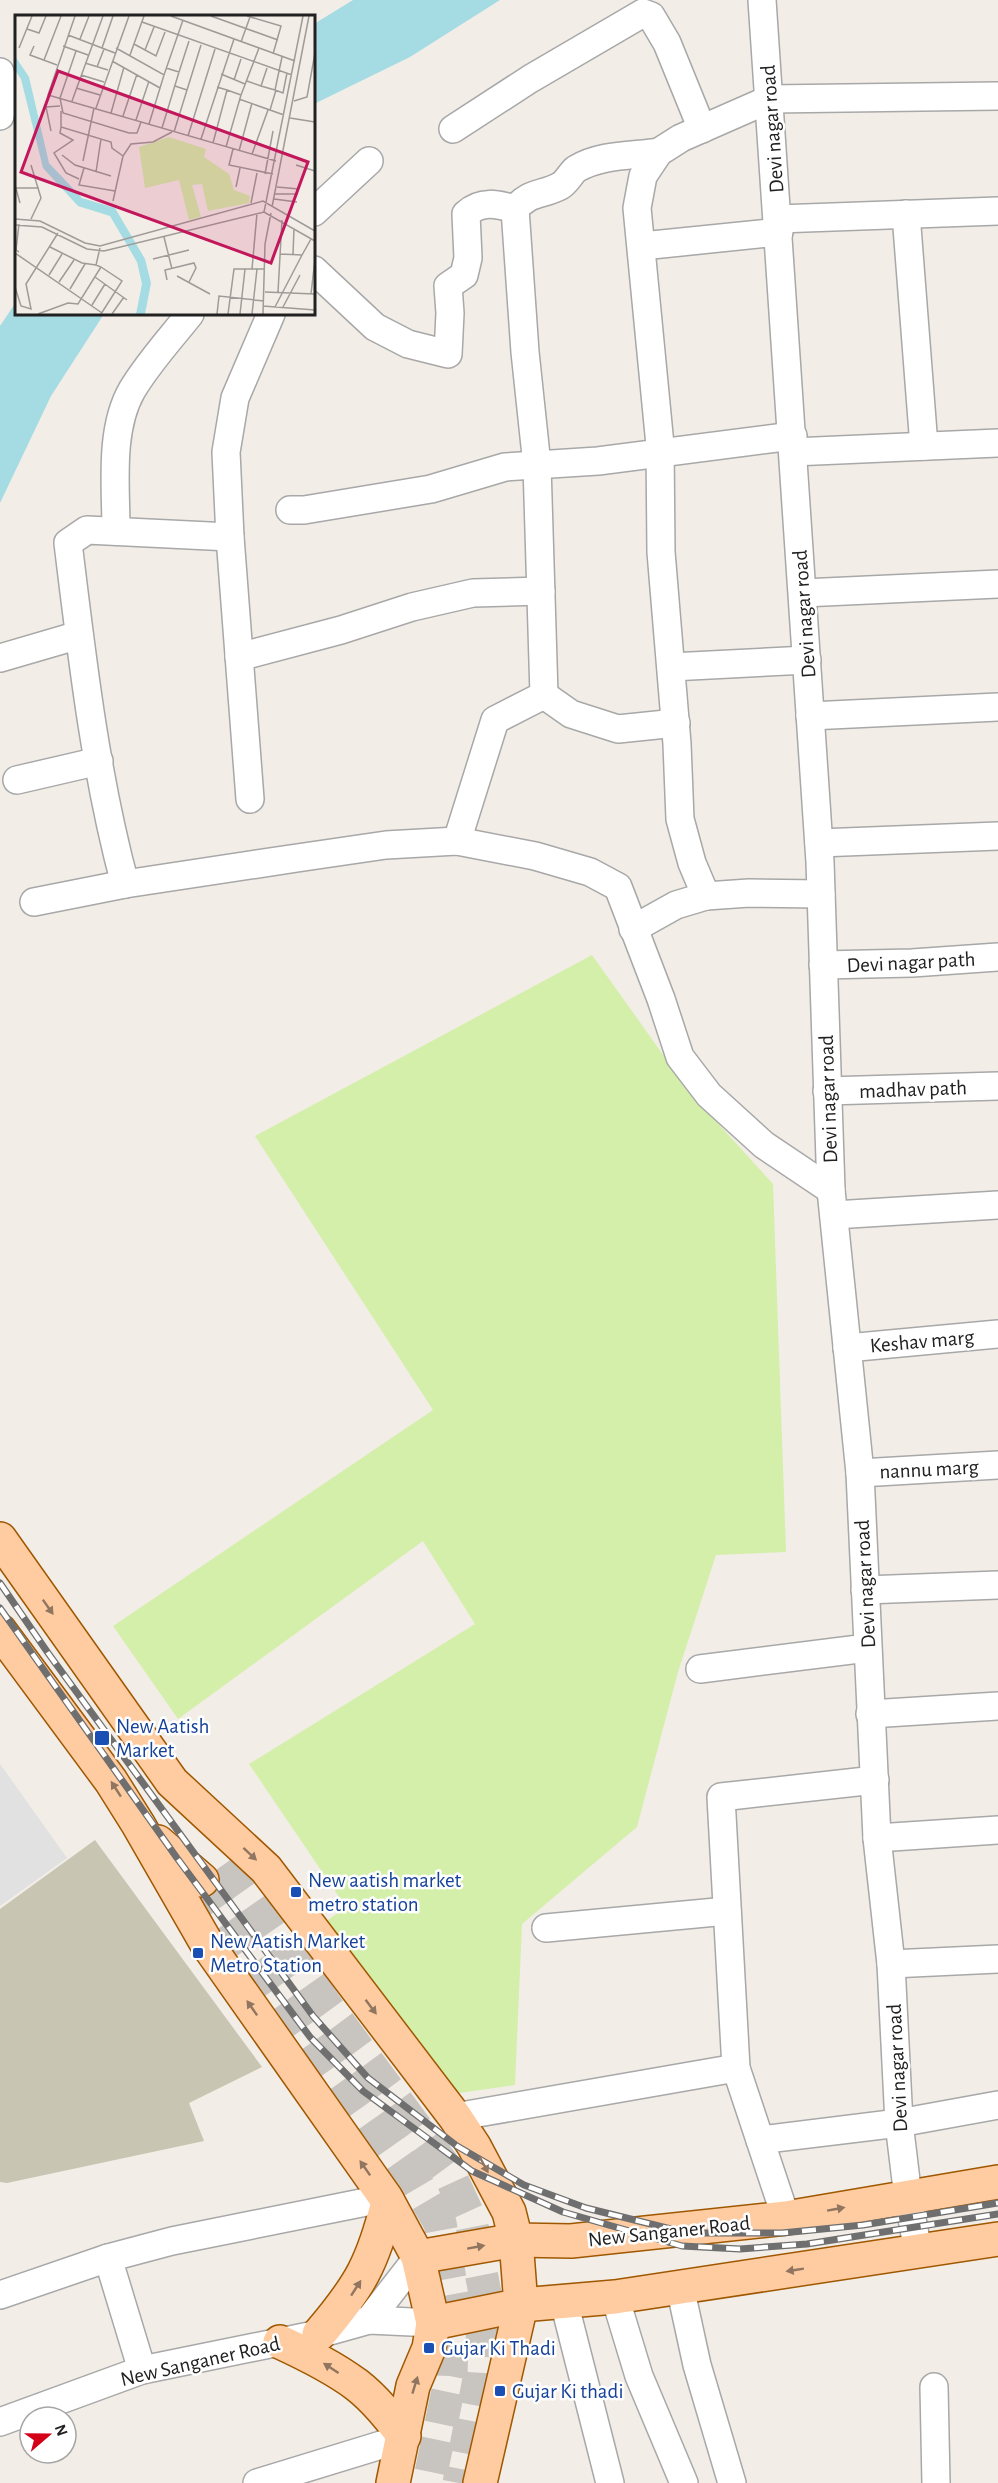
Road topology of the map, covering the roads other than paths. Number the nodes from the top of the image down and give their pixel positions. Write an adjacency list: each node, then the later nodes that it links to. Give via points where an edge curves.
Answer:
1 (762, 0): 3 (street, Devi nagar road)
2 (998, 96): 3 (street)
3 (770, 99): 5 (street); 12 (street, Devi nagar road)
4 (453, 129): 5 (street, via 643,13 651,16 667,43)
5 (702, 129): 6 (street)
6 (659, 152): 8 (street, via 621,154 585,166 563,184 524,198); 13 (street, via 643,176 637,208)
7 (369, 161): 9 (street)
8 (515, 210): 14 (street, via 495,203 473,207 466,214 468,258 464,275 448,286 448,354 408,344 375,327); 21 (street)
9 (315, 211)
10 (998, 211): 11 (street)
11 (906, 214): 12 (street); 19 (street)
12 (778, 226): 13 (street); 18 (street, Devi nagar road)
13 (642, 246): 20 (street)
14 (315, 271)
15 (189, 315): 23 (street, via 131,392 121,420)
16 (271, 315): 24 (street, via 235,398 226,452)
17 (998, 443): 19 (street)
18 (793, 444): 19 (street); 20 (street); 27 (street, Devi nagar road)
19 (924, 446)
20 (661, 452): 21 (street); 32 (street, via 661,552)
21 (537, 465): 22 (street, via 505,467 432,489); 26 (street)
22 (290, 510)
23 (116, 531): 24 (street); 28 (street, via 87,530 68,543)
24 (230, 537): 29 (street)
25 (998, 584): 27 (street)
26 (541, 591): 29 (street, via 473,593); 33 (street)
27 (803, 593): 31 (street, Devi nagar road)
28 (79, 635): 30 (street); 37 (street)
29 (239, 657): 39 (street)
30 (0, 658)
31 (807, 660): 32 (street); 35 (street, Devi nagar road)
32 (671, 667): 36 (street)
33 (544, 695): 36 (street, via 571,714 618,729); 41 (street, via 495,720)
34 (998, 707): 35 (street)
35 (810, 716): 42 (street, Devi nagar road)
36 (676, 723): 45 (street, via 680,819)
37 (99, 761): 38 (street); 43 (street, via 110,829)
38 (17, 780)
39 (250, 799)
40 (998, 836): 42 (street)
41 (457, 841): 43 (street, via 386,845); 47 (street, via 590,872 618,887)
42 (819, 843): 44 (street, Devi nagar road)
43 (125, 884): 46 (street)
44 (821, 894): 45 (street); 49 (street, Devi nagar road)
45 (706, 896): 47 (street, via 676,905)
46 (34, 902)
47 (633, 929): 52 (street, via 680,1057 709,1095)
48 (998, 957): 49 (street, Devi nagar path)
49 (823, 965): 51 (street, Devi nagar road)
50 (998, 1086): 51 (street, madhav path)
51 (828, 1091): 52 (street, Devi nagar road)
52 (832, 1202): 53 (street); 55 (street, Devi nagar road)
53 (998, 1205)
54 (998, 1334): 55 (street, Keshav marg)
55 (847, 1348): 57 (street, Devi nagar road)
56 (998, 1465): 57 (street, nannu marg)
57 (860, 1473): 60 (street, Devi nagar road)
58 (0, 1539): 67 (main road, one-way to 67)
59 (998, 1585): 60 (street)
60 (865, 1590): 62 (street, Devi nagar road)
61 (0, 1630): 68 (main road, one-way to 61)
62 (867, 1648): 63 (street); 65 (street, Devi nagar road)
63 (700, 1669)
64 (998, 1706): 65 (street)
65 (870, 1714): 66 (street, Devi nagar road)
66 (875, 1780): 70 (street, Devi nagar road); 71 (street, via 721,1797)
67 (172, 1782): 68 (main road, via 214,1872); 77 (main road, one-way to 77, via 266,1869)
68 (138, 1824): 82 (main road, one-way to 68, via 207,1944)
69 (998, 1830): 70 (street)
70 (877, 1838): 74 (street, Devi nagar road)
71 (727, 1911): 72 (street); 75 (street)
72 (546, 1928)
73 (998, 1959): 74 (street)
74 (891, 1964): 78 (street, Devi nagar road)
75 (736, 2068): 77 (street); 79 (street)
76 (998, 2105): 78 (street)
77 (455, 2117): 85 (main road, one-way to 85, via 509,2212)
78 (899, 2123): 79 (street); 81 (street, Devi nagar road)
79 (760, 2140): 83 (street)
80 (998, 2182): 81 (main road, New Sanganer Road)
81 (908, 2197): 83 (main road, New Sanganer Road, one-way to 81); 86 (street, Devi nagar road)
82 (387, 2200): 87 (main road); 88 (street, via 172,2241); 96 (main road, one-way to 82, via 363,2277 377,2245)
83 (786, 2218): 85 (main road, New Sanganer Road, via 571,2241)
84 (998, 2239): 86 (main road, New Sanganer Road)
85 (516, 2240): 87 (main road, New Sanganer Road, one-way to 85); 93 (main road)
86 (918, 2251): 89 (main road, New Sanganer Road, one-way to 89)
87 (418, 2257): 94 (street); 95 (main road)
88 (108, 2259): 90 (street); 98 (street)
89 (680, 2287): 91 (main road, New Sanganer Road); 107 (street)
90 (0, 2295)
91 (615, 2297): 92 (main road, New Sanganer Road); 106 (street, via 639,2376)
92 (564, 2302): 93 (main road, New Sanganer Road); 105 (street)
93 (521, 2305): 95 (main road, New Sanganer Road); 104 (main road)
94 (369, 2320): 95 (street, New Sanganer Road); 96 (street, New Sanganer Road)
95 (434, 2323): 101 (main road, one-way to 95, via 413,2386 429,2348)
96 (319, 2334): 97 (street, New Sanganer Road)
97 (280, 2342): 98 (street, New Sanganer Road); 101 (main road, one-way to 97, via 358,2386 320,2361)
98 (142, 2370): 100 (street, New Sanganer Road)
99 (934, 2387): 108 (street)
100 (0, 2422)
101 (404, 2437): 102 (street); 103 (main road)
102 (257, 2483)
103 (393, 2483)
104 (480, 2483)
105 (610, 2483)
106 (684, 2483)
107 (732, 2483)
108 (936, 2483)

